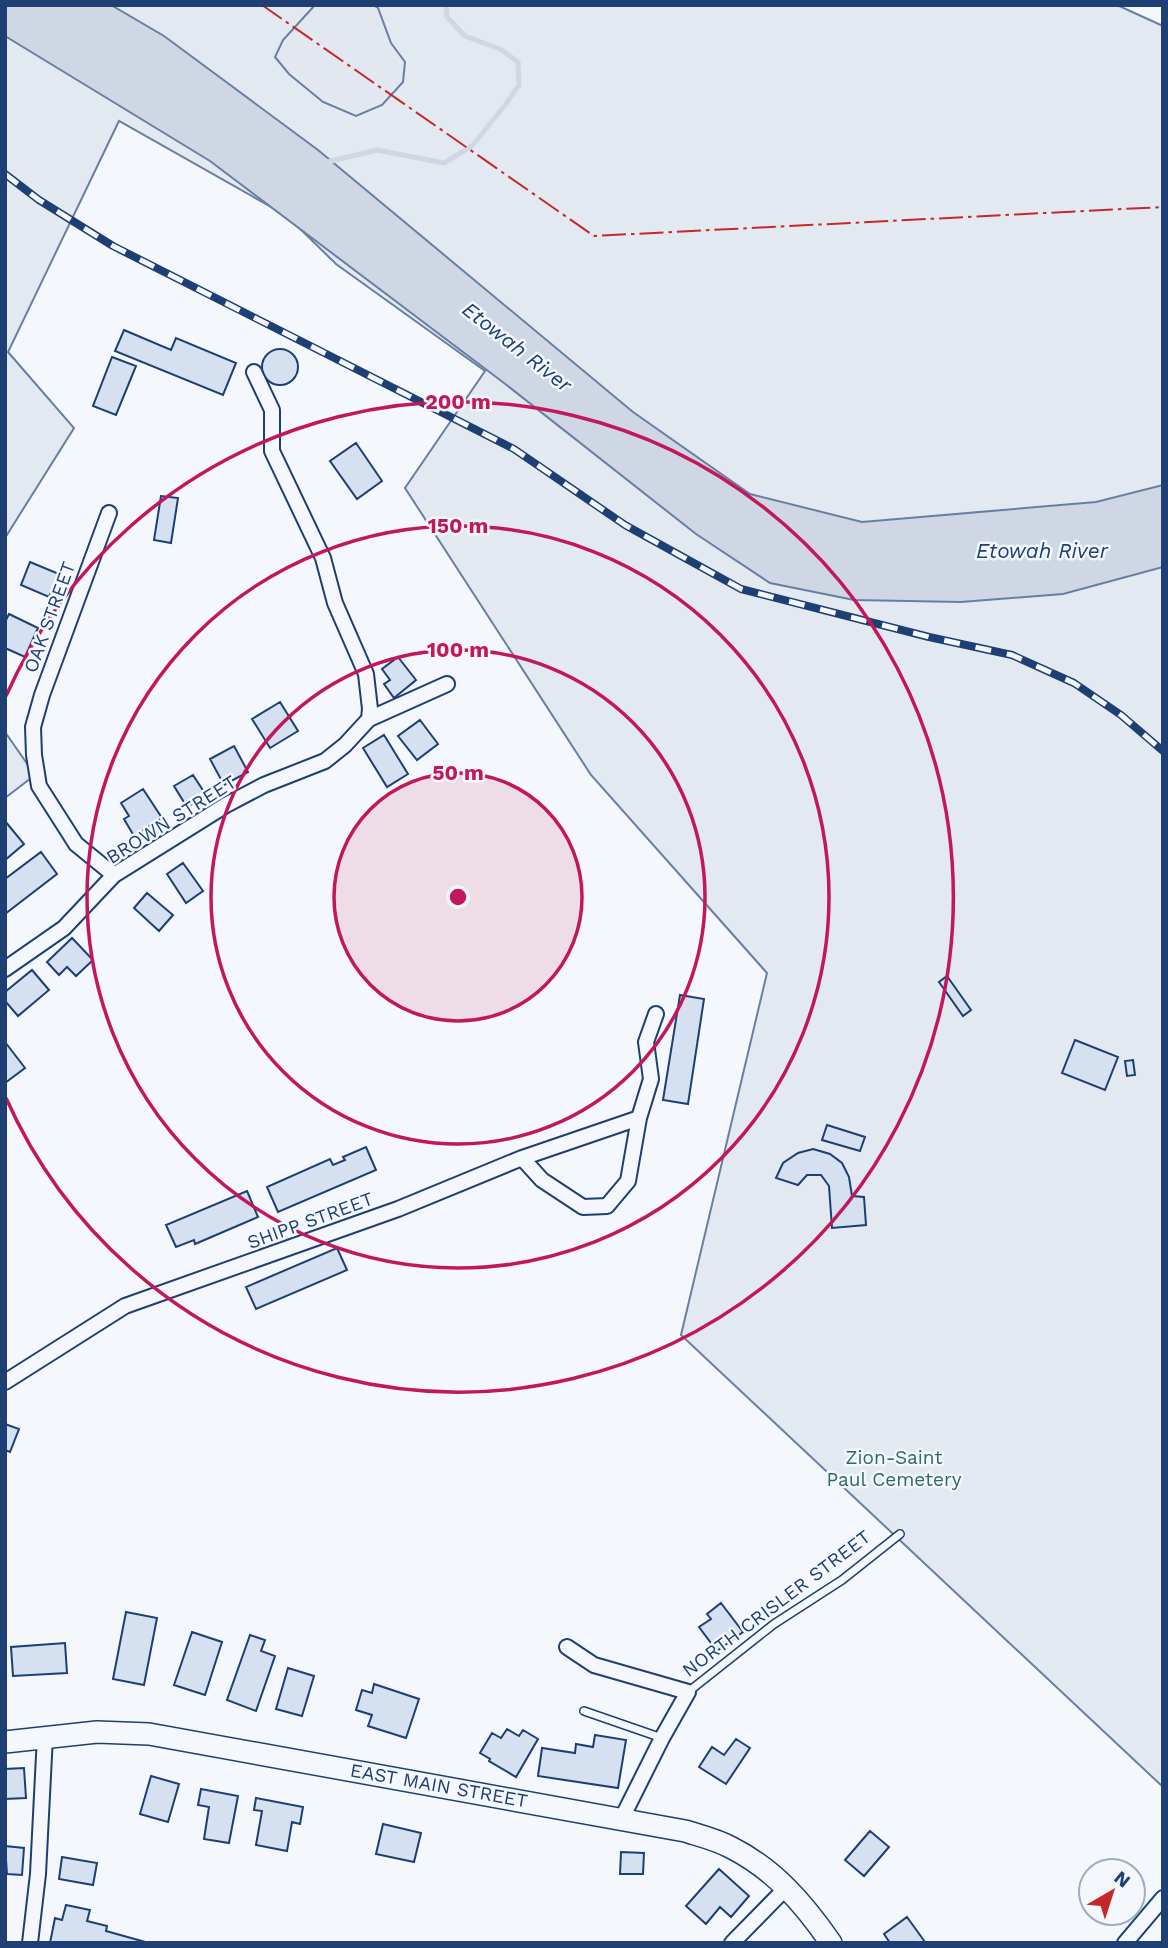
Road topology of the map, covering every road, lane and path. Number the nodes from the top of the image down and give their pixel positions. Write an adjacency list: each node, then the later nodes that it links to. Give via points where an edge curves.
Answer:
1 (254, 372): 4 (street, via 272,410 272,451 323,558 335,603 366,674)
2 (109, 513): 5 (street, OAK STREET, via 33,727 39,786 76,844)
3 (447, 684): 4 (street)
4 (369, 719): 5 (street, BROWN STREET, via 325,761 226,805)
5 (114, 875): 6 (street, BROWN STREET, via 64,928)
6 (5, 969)
7 (656, 1014): 8 (street, via 646,1042 651,1079)
8 (639, 1118): 9 (street, SHIPP STREET); 9 (street, via 628,1181 607,1206 583,1207 542,1180)
9 (522, 1158): 10 (street, SHIPP STREET, via 398,1209 125,1306)
10 (5, 1382)
11 (900, 1534): 13 (lane, NORTH CRISLER STREET)
12 (567, 1647): 13 (street, via 594,1665)
13 (688, 1692): 16 (street, NORTH CRISLER STREET)
14 (584, 1711): 16 (lane)
15 (45, 1736): 17 (main road, EAST MAIN STREET); 18 (main road, EAST MAIN STREET, via 149,1734); 21 (street)
16 (662, 1738): 18 (street, NORTH CRISLER STREET)
17 (5, 1742)
18 (622, 1818): 19 (main road, EAST MAIN STREET, via 730,1846)
19 (787, 1887): 22 (street); 23 (main road, EAST MAIN STREET)
20 (1163, 1898): 24 (street)
21 (30, 1943)
22 (732, 1943)
23 (831, 1943)
24 (1125, 1943)

